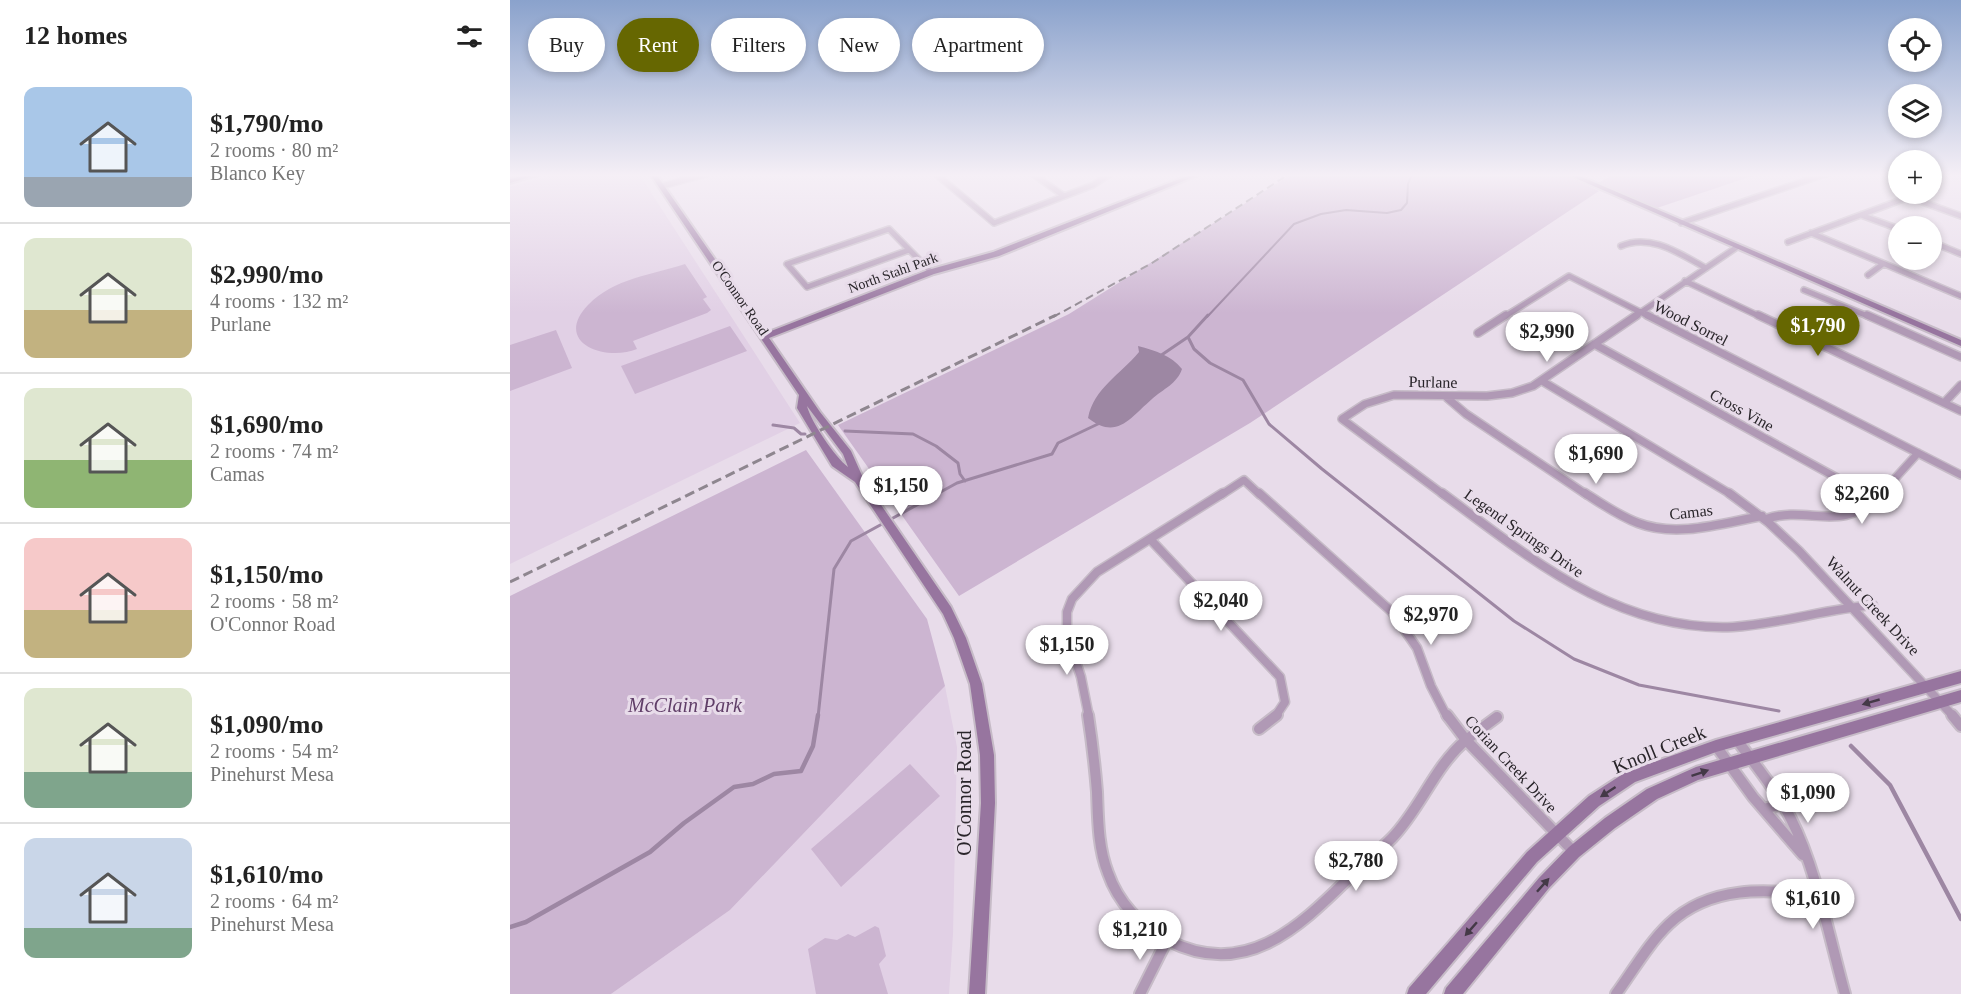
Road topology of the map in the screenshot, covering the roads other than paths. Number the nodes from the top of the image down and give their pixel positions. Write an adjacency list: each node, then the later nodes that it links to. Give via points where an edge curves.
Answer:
1 (686, 220): 23 (main road, O'Connor Road)
2 (1081, 220): 16 (main road, North Stahl Park, via 996,254)
3 (1675, 220): 6 (main road)
4 (1689, 220): 6 (street)
5 (1846, 220): 7 (street)
6 (1681, 223): 11 (main road)
7 (1811, 233): 8 (street); 14 (street)
8 (1788, 242)
9 (1621, 246): 15 (street, via 1632,241 1646,242)
10 (1942, 246): 13 (street)
11 (1737, 247): 15 (street, Purlane); 24 (main road)
12 (909, 250): 12 (street, via 889,228 787,264 807,287); 16 (street)
13 (1961, 254)
14 (1883, 264): 17 (street); 20 (street)
15 (1706, 268): 18 (street, Purlane)
16 (931, 272): 23 (main road, North Stahl Park)
17 (1868, 275)
18 (1685, 281): 21 (street, Purlane); 31 (street)
19 (1804, 290): 26 (street)
20 (1961, 296)
21 (1640, 312): 22 (street, Wood Sorrel, via 1569,276); 25 (street, Purlane); 34 (street, Wood Sorrel)
22 (1478, 333)
23 (766, 336): 29 (main road, O'Connor Road)
24 (1961, 343)
25 (1594, 344): 27 (street, Purlane); 37 (street, Cross Vine)
26 (1961, 357)
27 (1542, 381): 30 (street, Purlane, via 1500,395); 38 (street, Walnut Creek Drive)
28 (1961, 385): 31 (street)
29 (804, 394): 36 (main road, O'Connor Road, via 848,453); 36 (main road, O'Connor Road, via 804,413 836,463)
30 (1445, 396): 33 (street, Purlane, via 1416,394 1377,399); 38 (street, Camas, via 1590,497 1639,524 1672,530)
31 (1944, 403): 32 (street)
32 (1961, 411)
33 (1342, 419): 41 (street, Legend Springs Drive, via 1545,570 1605,603 1650,617 1716,627 1762,623)
34 (1918, 453): 35 (street, Wood Sorrel); 37 (street, Camas)
35 (1961, 475)
36 (859, 481): 61 (main road, O'Connor Road, via 948,610 973,672 982,711 988,803)
37 (1876, 499): 38 (street, Camas, via 1849,517 1777,514)
38 (1764, 518): 41 (street, Walnut Creek Drive)
39 (1150, 539): 48 (street, via 1281,676 1286,690 1285,706 1278,717); 49 (street, Corian Creek Drive, via 1244,480 1392,612 1417,648 1439,702); 60 (street, via 1083,583 1072,598 1065,622 1091,722 1100,847 1107,874 1128,909)
40 (1873, 605): 41 (street, Legend Springs Drive)
41 (1852, 606): 43 (street, Walnut Creek Drive)
42 (1961, 677): 43 (main road, Knoll Creek)
43 (1927, 686): 45 (street, Walnut Creek Drive); 50 (main road, Knoll Creek, one-way to 50)
44 (1961, 696): 45 (main road, Knoll Creek)
45 (1942, 702): 47 (street, Walnut Creek Drive); 52 (main road, Knoll Creek)
46 (1497, 717): 49 (street)
47 (1961, 726)
48 (1259, 729)
49 (1465, 740): 56 (street, Corian Creek Drive); 60 (street, via 1441,766 1405,823 1297,929 1259,948 1230,953 1201,952)
50 (1737, 740): 51 (main road, Knoll Creek); 52 (street)
51 (1716, 746): 53 (street); 56 (main road, Knoll Creek, one-way to 56, via 1631,777 1594,801)
52 (1751, 758): 53 (main road, Knoll Creek); 54 (street)
53 (1729, 764): 55 (street); 57 (main road, Knoll Creek, one-way to 53, via 1652,794)
54 (1782, 804): 55 (street); 58 (street)
55 (1764, 809): 58 (street)
56 (1557, 834): 57 (street, Corian Creek Drive); 63 (main road, Knoll Creek, one-way to 63, via 1532,857)
57 (1574, 852): 64 (main road, Knoll Creek, one-way to 57)
58 (1806, 858): 59 (street)
59 (1818, 895): 65 (street, via 1753,890 1715,896 1684,911 1669,924); 66 (street)
60 (1167, 940): 62 (street)
61 (977, 994)
62 (1140, 994)
63 (1415, 994)
64 (1452, 994)
65 (1616, 994)
66 (1845, 994)

